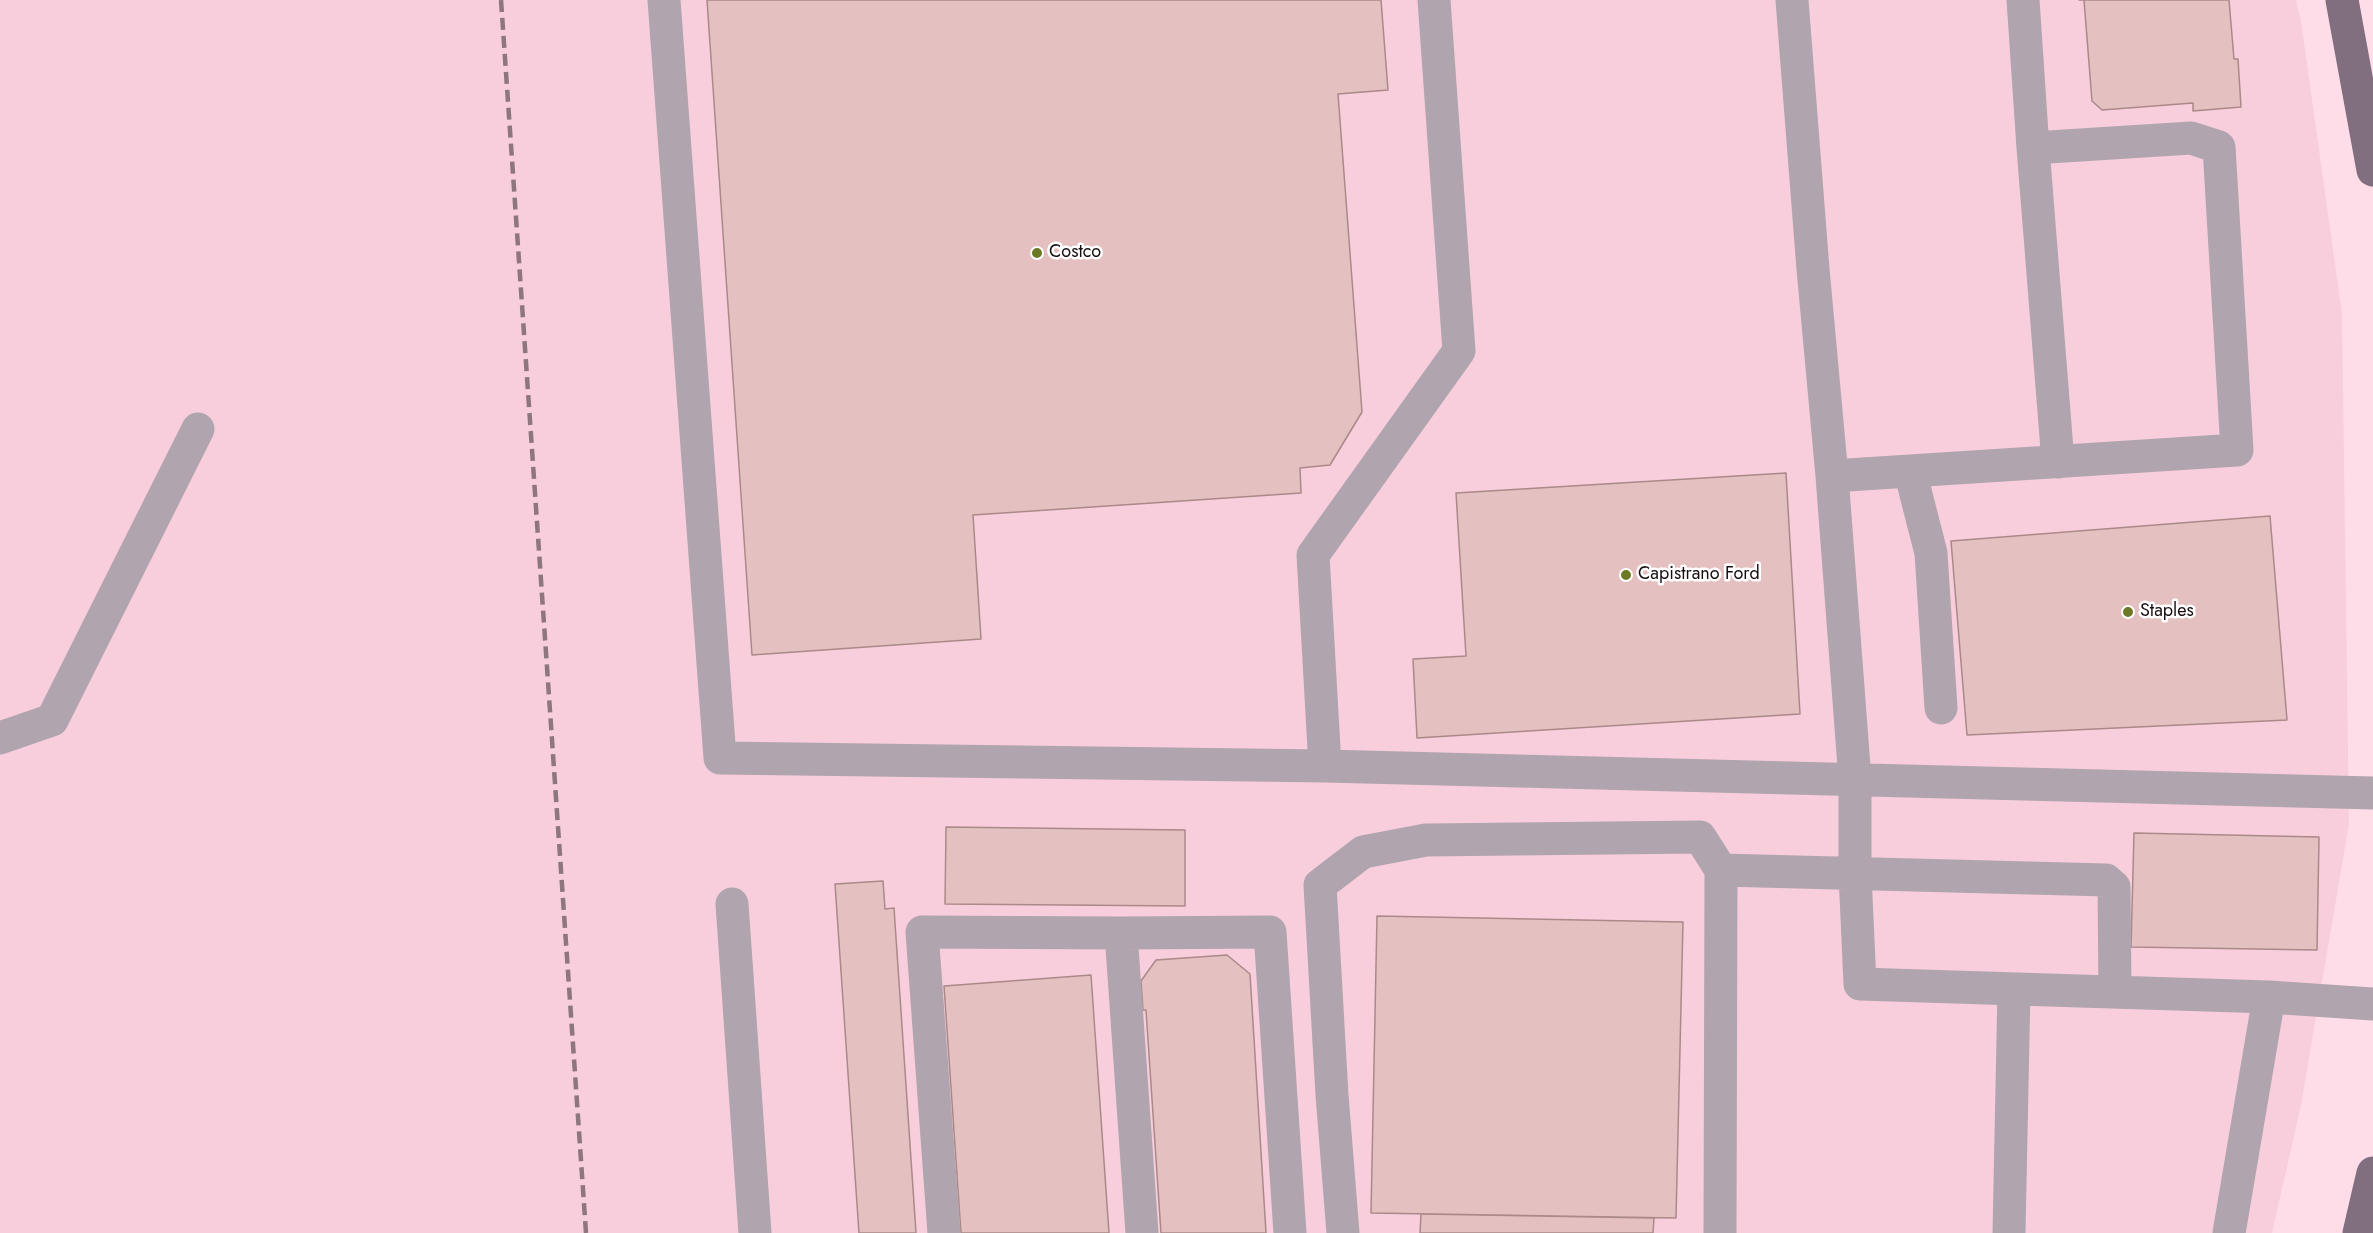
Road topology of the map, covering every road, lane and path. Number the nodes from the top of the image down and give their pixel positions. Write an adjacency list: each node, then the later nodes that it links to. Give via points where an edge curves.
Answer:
1 (664, 0): 14 (lane, via 720,758)
2 (1434, 0): 14 (lane, via 1459,351 1314,555)
3 (1792, 0): 11 (lane)
4 (2023, 0): 6 (lane)
5 (2342, 0): 7 (main road)
6 (2032, 148): 9 (lane); 9 (lane, via 2191,138 2219,147 2236,450)
7 (2373, 170)
8 (198, 429): 13 (lane, via 52,720)
9 (2058, 462): 10 (lane)
10 (1910, 471): 11 (lane); 12 (lane, via 1931,553)
11 (1832, 476): 15 (lane)
12 (1941, 708)
13 (0, 738)
14 (1325, 766): 15 (lane)
15 (1855, 780): 16 (lane); 18 (lane)
16 (2373, 794)
17 (1721, 870): 18 (lane); 30 (lane, via 1700,837 1426,840 1363,852 1320,885); 31 (lane)
18 (1855, 874): 21 (lane, via 1860,984); 22 (lane, via 2106,880 2114,887)
19 (732, 904): 26 (lane)
20 (1121, 933): 27 (lane, via 922,932); 28 (lane); 29 (lane, via 1270,932)
21 (2014, 989): 22 (lane); 32 (lane)
22 (2115, 992): 23 (lane)
23 (2269, 997): 24 (lane); 33 (lane)
24 (2373, 1005)
25 (2373, 1173): 34 (main road)
26 (755, 1233)
27 (944, 1233)
28 (1142, 1233)
29 (1290, 1233)
30 (1344, 1233)
31 (1720, 1233)
32 (2009, 1233)
33 (2229, 1233)
34 (2359, 1233)

